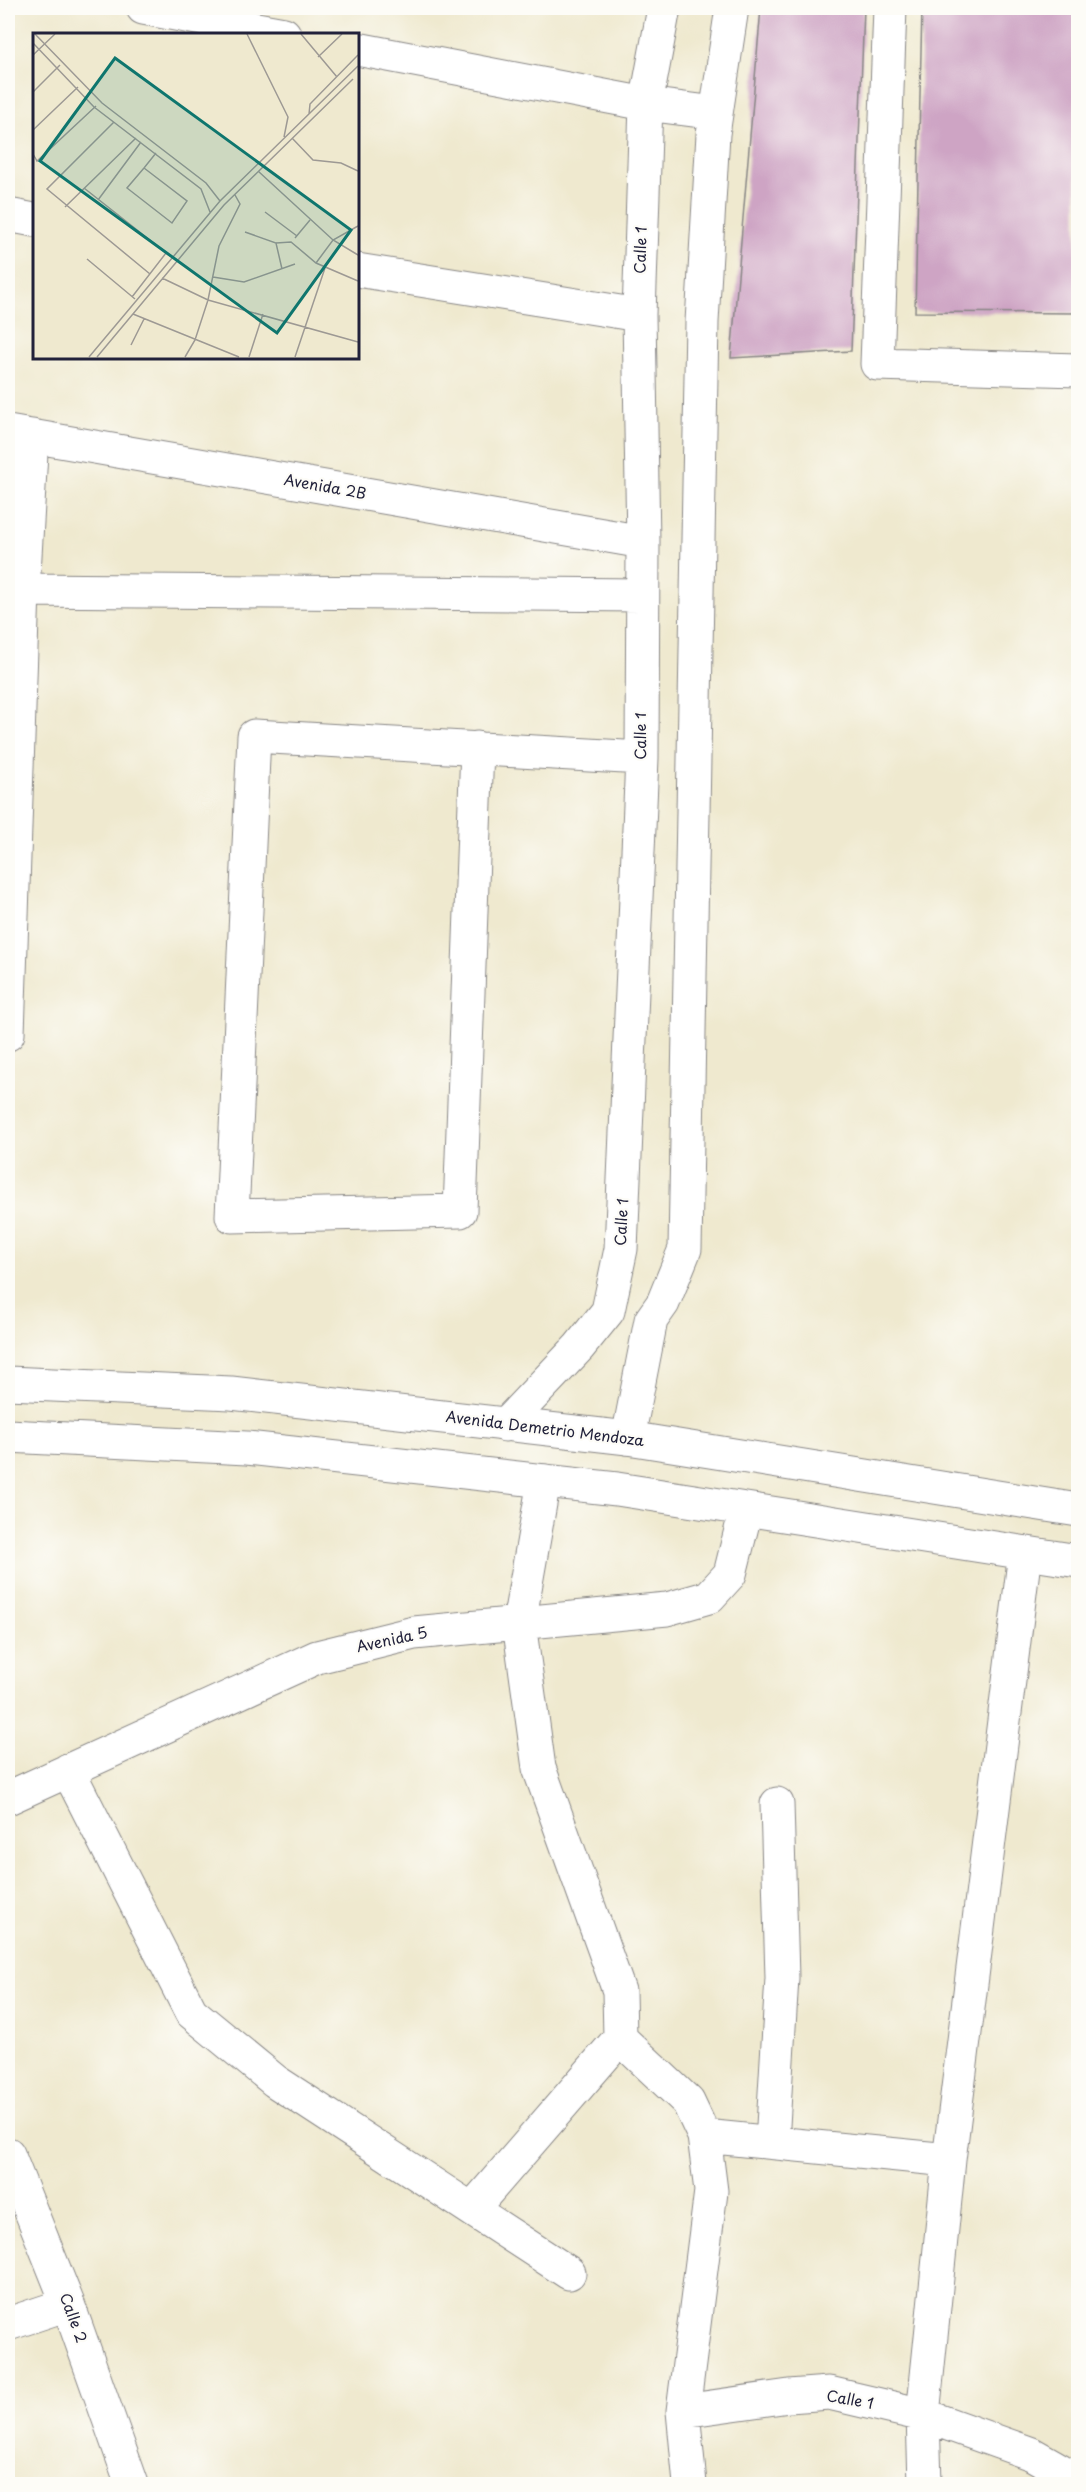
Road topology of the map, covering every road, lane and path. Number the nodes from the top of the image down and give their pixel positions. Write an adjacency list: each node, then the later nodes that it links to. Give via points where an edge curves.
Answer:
1 (143, 8): 5 (street)
2 (664, 8): 7 (street, Calle 1)
3 (732, 8): 8 (street)
4 (890, 8): 13 (street, via 877,364)
5 (279, 33)
6 (358, 49): 7 (street)
7 (646, 104): 8 (street); 12 (street, Calle 1)
8 (716, 113): 22 (street, via 702,322 684,1249 663,1303)
9 (8, 215): 10 (street)
10 (33, 220)
11 (358, 270): 12 (street)
12 (639, 315): 15 (street, Calle 1)
13 (1078, 370)
14 (20, 434): 15 (street, Avenida 2B); 16 (street)
15 (643, 542): 17 (street, Calle 1)
16 (23, 590): 17 (street); 20 (street)
17 (641, 595): 19 (street, Calle 1)
18 (477, 748): 18 (street, via 254,736 232,1216 460,1211); 19 (street)
19 (642, 758): 21 (street, Calle 1, via 621,1249)
20 (8, 1034)
21 (608, 1311): 22 (street); 24 (street, Calle 1)
22 (651, 1320): 26 (street)
23 (8, 1383): 24 (street, Avenida Demetrio Mendoza, via 231,1393)
24 (505, 1425): 26 (street, Avenida Demetrio Mendoza)
25 (8, 1436): 27 (street, via 247,1448)
26 (628, 1438): 29 (street, Avenida Demetrio Mendoza)
27 (544, 1481): 28 (street); 32 (street)
28 (746, 1510): 30 (street); 32 (street, Avenida 5, via 729,1574 709,1597 667,1609)
29 (1078, 1510)
30 (1025, 1553): 31 (street); 40 (street)
31 (1078, 1561)
32 (519, 1623): 33 (street, Avenida 5, via 414,1634 317,1657); 36 (street, via 539,1768 620,1991)
33 (68, 1770): 34 (street, Avenida 5); 41 (street, via 191,2012 275,2081)
34 (8, 1798)
35 (777, 1804): 38 (street, via 782,1978)
36 (620, 2038): 37 (street, via 688,2102); 41 (street)
37 (704, 2136): 38 (street); 45 (street, via 711,2190)
38 (772, 2142): 40 (street)
39 (8, 2154): 43 (street, Calle 2)
40 (949, 2160): 46 (street)
41 (472, 2209): 42 (street)
42 (569, 2273)
43 (68, 2304): 44 (street); 48 (street, Calle 2)
44 (8, 2324)
45 (683, 2411): 46 (street, Calle 1, via 829,2393); 49 (street)
46 (923, 2415): 47 (street, Calle 1, via 1032,2454); 50 (street)
47 (1078, 2480)
48 (132, 2484)
49 (690, 2484)
50 (925, 2484)

